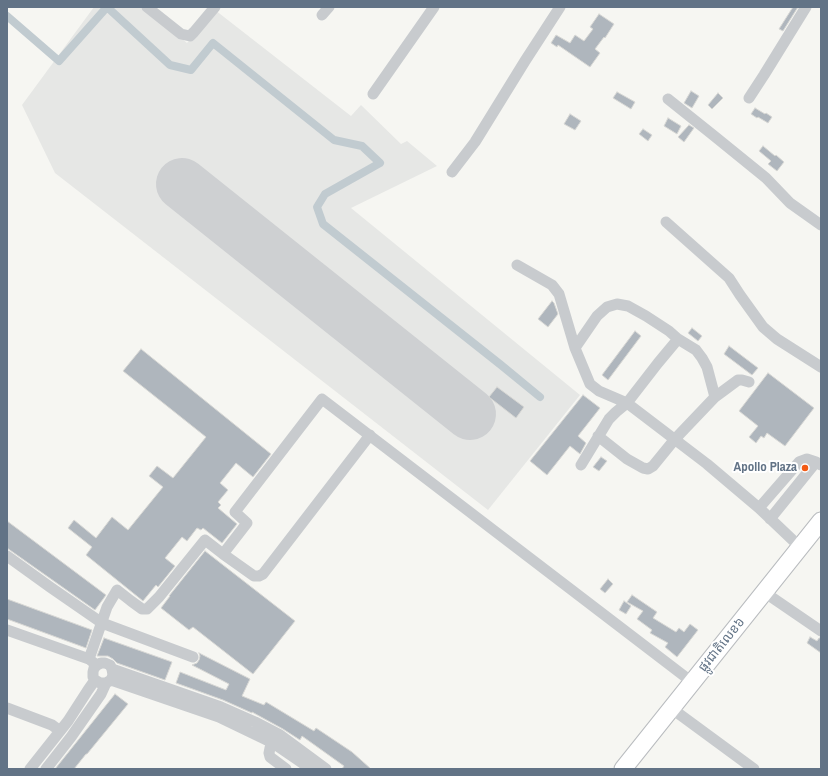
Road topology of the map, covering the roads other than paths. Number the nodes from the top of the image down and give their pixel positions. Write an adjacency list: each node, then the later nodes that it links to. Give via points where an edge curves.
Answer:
1 (147, 7): 2 (street, via 181,34 190,36)
2 (215, 7)
3 (434, 7): 6 (street)
4 (560, 7): 9 (street)
5 (806, 7): 7 (street)
6 (373, 94)
7 (749, 98)
8 (668, 99): 11 (street, via 766,178 790,203)
9 (452, 172)
10 (666, 222): 15 (street, via 729,278 763,327)
11 (821, 225)
12 (517, 265): 14 (street, via 552,285 559,294)
13 (678, 339): 14 (street, via 646,316 628,306 617,304 607,307 597,316); 17 (street, via 696,350 702,358); 18 (street)
14 (575, 348): 18 (street, via 590,384 598,391)
15 (821, 367)
16 (749, 382): 17 (street, via 738,380)
17 (716, 397): 21 (street)
18 (627, 403): 20 (street, via 609,419); 21 (street)
19 (370, 435): 28 (street, via 263,574 254,576); 28 (street, via 322,399 235,512 247,523); 37 (street)
20 (598, 436): 21 (street, via 643,468 653,466); 23 (street)
21 (675, 439): 24 (street)
22 (819, 463): 24 (street, via 807,459 799,462); 25 (street)
23 (581, 465)
24 (759, 508): 25 (street)
25 (770, 518): 27 (street)
26 (821, 521): 27 (highway, ផ្លូវជាតិលេខ៦)
27 (800, 547): 30 (highway, ផ្លូវជាតិលេខ៦)
28 (223, 554): 31 (street, via 205,540 147,609 142,609 117,590 107,607)
29 (7, 556): 31 (street)
30 (764, 592): 33 (street); 37 (highway, ផ្លូវជាតិលេខ៦)
31 (102, 623): 34 (street); 35 (street)
32 (7, 630): 35 (street)
33 (821, 631)
34 (193, 657)
35 (93, 662): 36 (street, via 93,677); 36 (street, via 110,665)
36 (106, 678): 40 (street, via 88,690); 41 (street, via 221,707 255,722); 43 (street, via 101,694)
37 (692, 682): 39 (highway, ផ្លូវជាតិលេខ៦)
38 (7, 708): 40 (street)
39 (671, 708): 47 (highway, ផ្លូវជាតិលេខ៦); 48 (street)
40 (60, 731): 42 (street)
41 (277, 739): 44 (street, via 270,748 270,757); 45 (street); 46 (street)
42 (30, 769)
43 (46, 769)
44 (286, 769)
45 (312, 769)
46 (326, 769)
47 (623, 769)
48 (754, 769)

